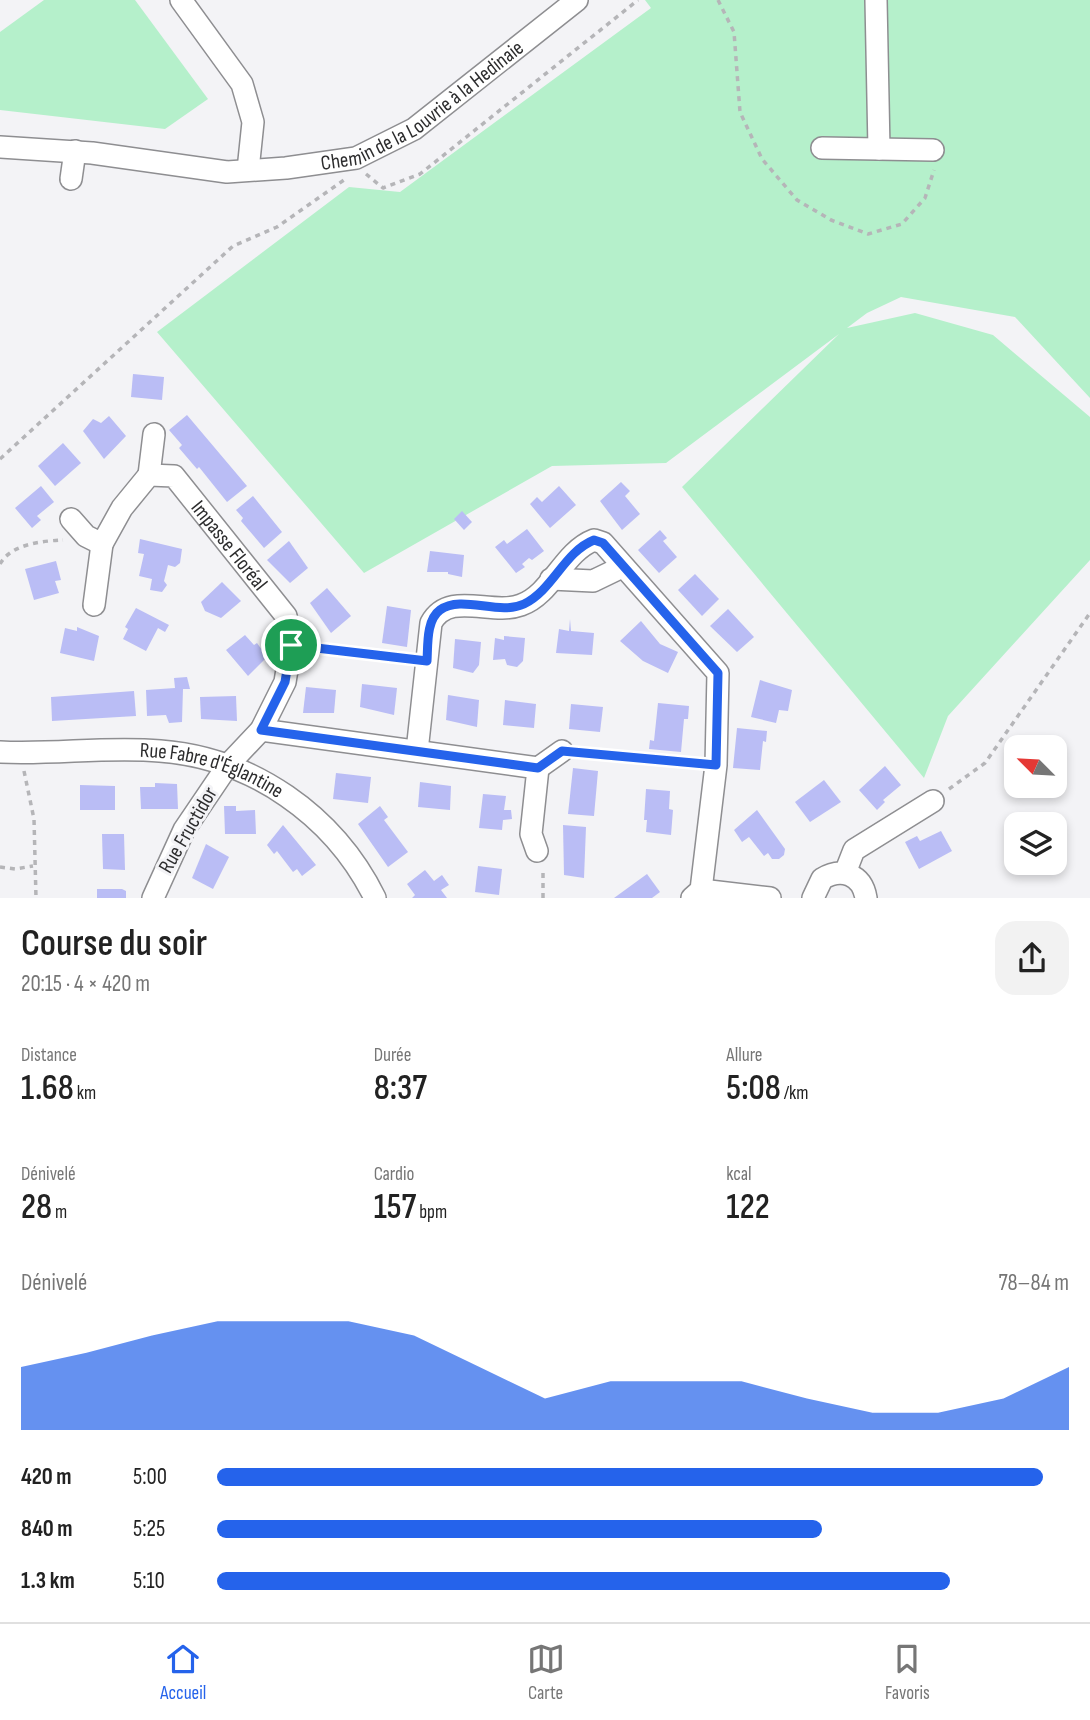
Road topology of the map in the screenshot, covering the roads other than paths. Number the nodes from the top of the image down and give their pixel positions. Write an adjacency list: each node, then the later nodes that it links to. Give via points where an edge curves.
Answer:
1 (181, 0): 9 (street, via 242,84 253,122)
2 (577, 0): 9 (street, Chemin de la Louvrie à la Hedinaie, via 414,129 358,163)
3 (876, 0): 6 (street)
4 (0, 146): 8 (street, Chemin de la Louvrie à la Hedinaie)
5 (822, 148): 6 (street)
6 (879, 149): 7 (street)
7 (933, 150)
8 (75, 151): 9 (street, Chemin de la Louvrie à la Hedinaie, via 227,172); 10 (street)
9 (248, 170)
10 (71, 179)
11 (154, 434): 12 (street)
12 (149, 475): 14 (street); 18 (street, Impasse Floréal, via 174,476 286,616 291,645 285,682)
13 (71, 519): 14 (street)
14 (94, 540): 17 (street)
15 (622, 567): 16 (street, via 593,581); 16 (street, via 603,543 594,540 581,545); 27 (street, via 718,673 716,765)
16 (551, 579): 19 (street, via 523,604 504,608 450,605 437,612 431,623)
17 (94, 605)
18 (261, 730): 19 (street); 22 (street, Rue Fructidor)
19 (416, 751): 23 (street)
20 (562, 751): 23 (street)
21 (10, 753): 22 (street, Rue Fabre d'Églantine, via 158,750)
22 (228, 765): 28 (street, Rue Fructidor, via 184,830); 29 (street, Rue Fabre d'Églantine, via 293,799 341,846)
23 (538, 768): 25 (street, via 531,834)
24 (933, 801): 26 (street, via 853,850)
25 (537, 851)
26 (845, 873): 31 (street, via 821,879); 32 (street, via 860,883)
27 (696, 894): 30 (street)
28 (153, 898)
29 (375, 898)
30 (771, 898)
31 (813, 898)
32 (866, 898)

